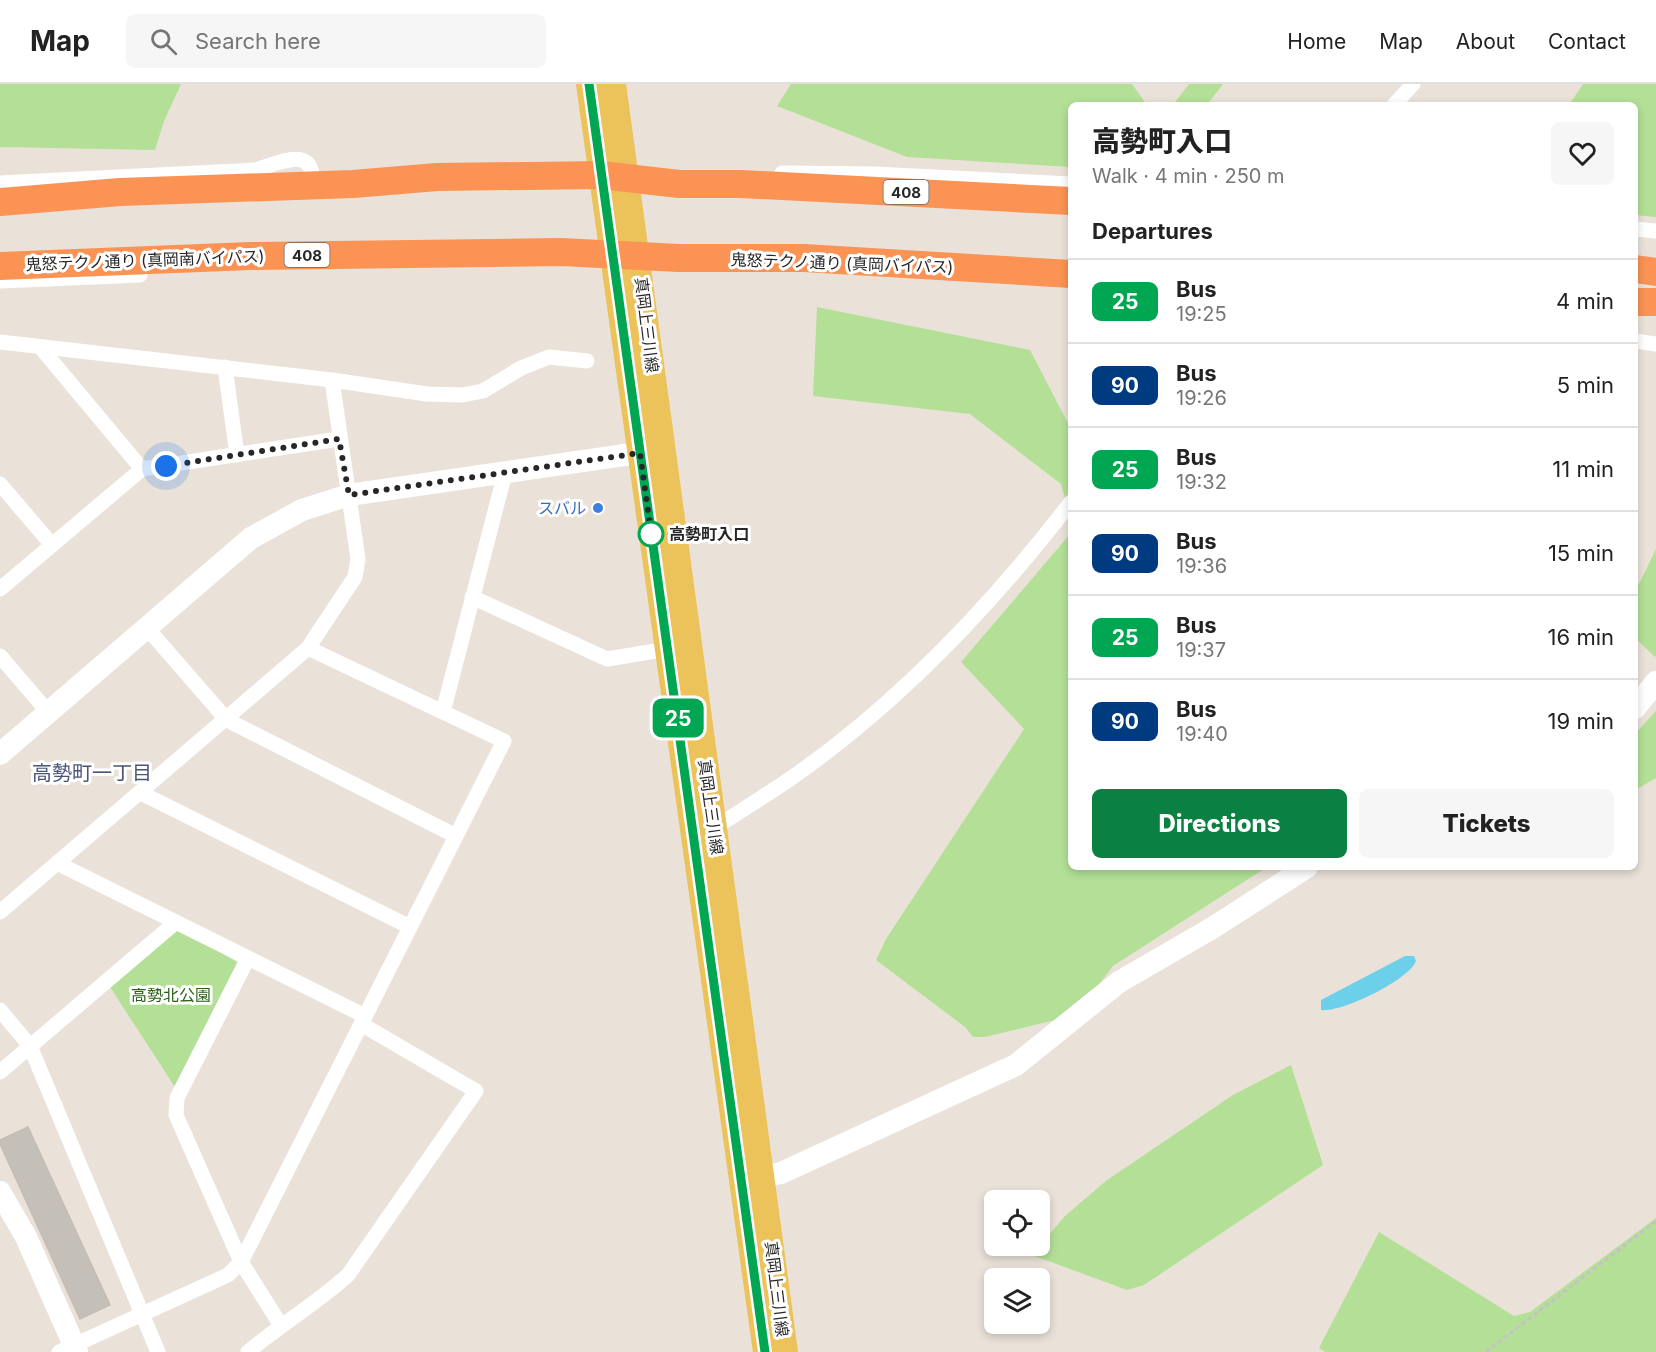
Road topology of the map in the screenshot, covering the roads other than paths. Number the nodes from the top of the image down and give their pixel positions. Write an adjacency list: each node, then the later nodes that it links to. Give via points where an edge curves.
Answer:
1 (589, 84): 5 (main road, 真岡上三川線)
2 (613, 84): 5 (main road, 真岡上三川線)
3 (1413, 84): 4 (street)
4 (1397, 102)
5 (614, 176): 7 (highway, 408, via 679,184); 9 (highway, 408, via 437,177); 14 (main road, 真岡上三川線)
6 (0, 183): 9 (street, via 256,170 295,158 306,161 311,168)
7 (741, 184): 8 (street, via 777,172); 10 (highway, 408)
8 (1068, 184)
9 (312, 186): 11 (highway, 408, via 120,192)
10 (1068, 201)
11 (0, 202)
12 (1638, 229): 13 (street)
13 (1656, 231)
14 (626, 255): 15 (highway, 鬼怒テクノ通り (真岡南バイパス) / 408, via 561,252 273,255); 18 (highway, 鬼怒テクノ通り (真岡バイパス) / 408, via 804,258); 31 (main road, 真岡上三川線)
15 (0, 266)
16 (1638, 269): 17 (highway)
17 (1656, 272)
18 (1068, 274)
19 (140, 275): 20 (street)
20 (0, 281)
21 (1638, 302): 22 (highway)
22 (1656, 302)
23 (1638, 341): 25 (street)
24 (0, 342): 26 (street)
25 (1656, 344)
26 (41, 348): 28 (street); 33 (street)
27 (587, 361): 29 (street, via 549,357 521,368 483,391 462,395)
28 (225, 367): 29 (street); 32 (street)
29 (332, 380): 30 (street)
30 (339, 439): 32 (street); 36 (street)
31 (651, 451): 34 (street); 43 (main road, 真岡上三川線); 52 (main road, 真岡上三川線)
32 (237, 454): 33 (street)
33 (142, 469): 38 (street)
34 (505, 473): 36 (street); 40 (street)
35 (0, 484): 38 (street)
36 (349, 495): 41 (street, via 302,510 251,538); 42 (street, via 358,559 355,577)
37 (1068, 506): 52 (street, via 975,616 915,678 791,778)
38 (52, 545): 39 (street)
39 (0, 589)
40 (472, 597): 43 (street, via 607,659); 48 (street)
41 (147, 628): 47 (street); 49 (street)
42 (308, 648): 48 (street); 49 (street)
43 (668, 649): 64 (main road, 真岡上三川線)
44 (0, 656): 47 (street)
45 (1656, 682): 46 (street)
46 (1638, 704)
47 (48, 712): 50 (street)
48 (443, 712): 53 (street, via 504,741)
49 (227, 720): 51 (street); 53 (street)
50 (0, 754)
51 (141, 793): 54 (street); 58 (street)
52 (714, 828): 64 (main road, 真岡上三川線)
53 (456, 836): 58 (street)
54 (57, 863): 56 (street); 57 (street)
55 (1302, 870): 64 (street, via 1119,982 1016,1065 781,1173)
56 (0, 912)
57 (176, 922): 59 (street); 62 (street)
58 (410, 927): 61 (street)
59 (248, 958): 61 (street); 66 (street, via 177,1098 176,1115)
60 (0, 1011): 62 (street)
61 (363, 1020): 66 (street); 68 (street, via 476,1091 348,1275 323,1297)
62 (30, 1046): 63 (street); 67 (street)
63 (0, 1072)
64 (753, 1179): 72 (main road, 真岡上三川線); 73 (main road, 真岡上三川線)
65 (0, 1192): 69 (street, via 26,1237)
66 (241, 1262): 67 (street, via 228,1275); 68 (street)
67 (142, 1316): 69 (street); 70 (street)
68 (280, 1324): 71 (street)
69 (70, 1350)
70 (158, 1352)
71 (248, 1352)
72 (766, 1352)
73 (785, 1352)

